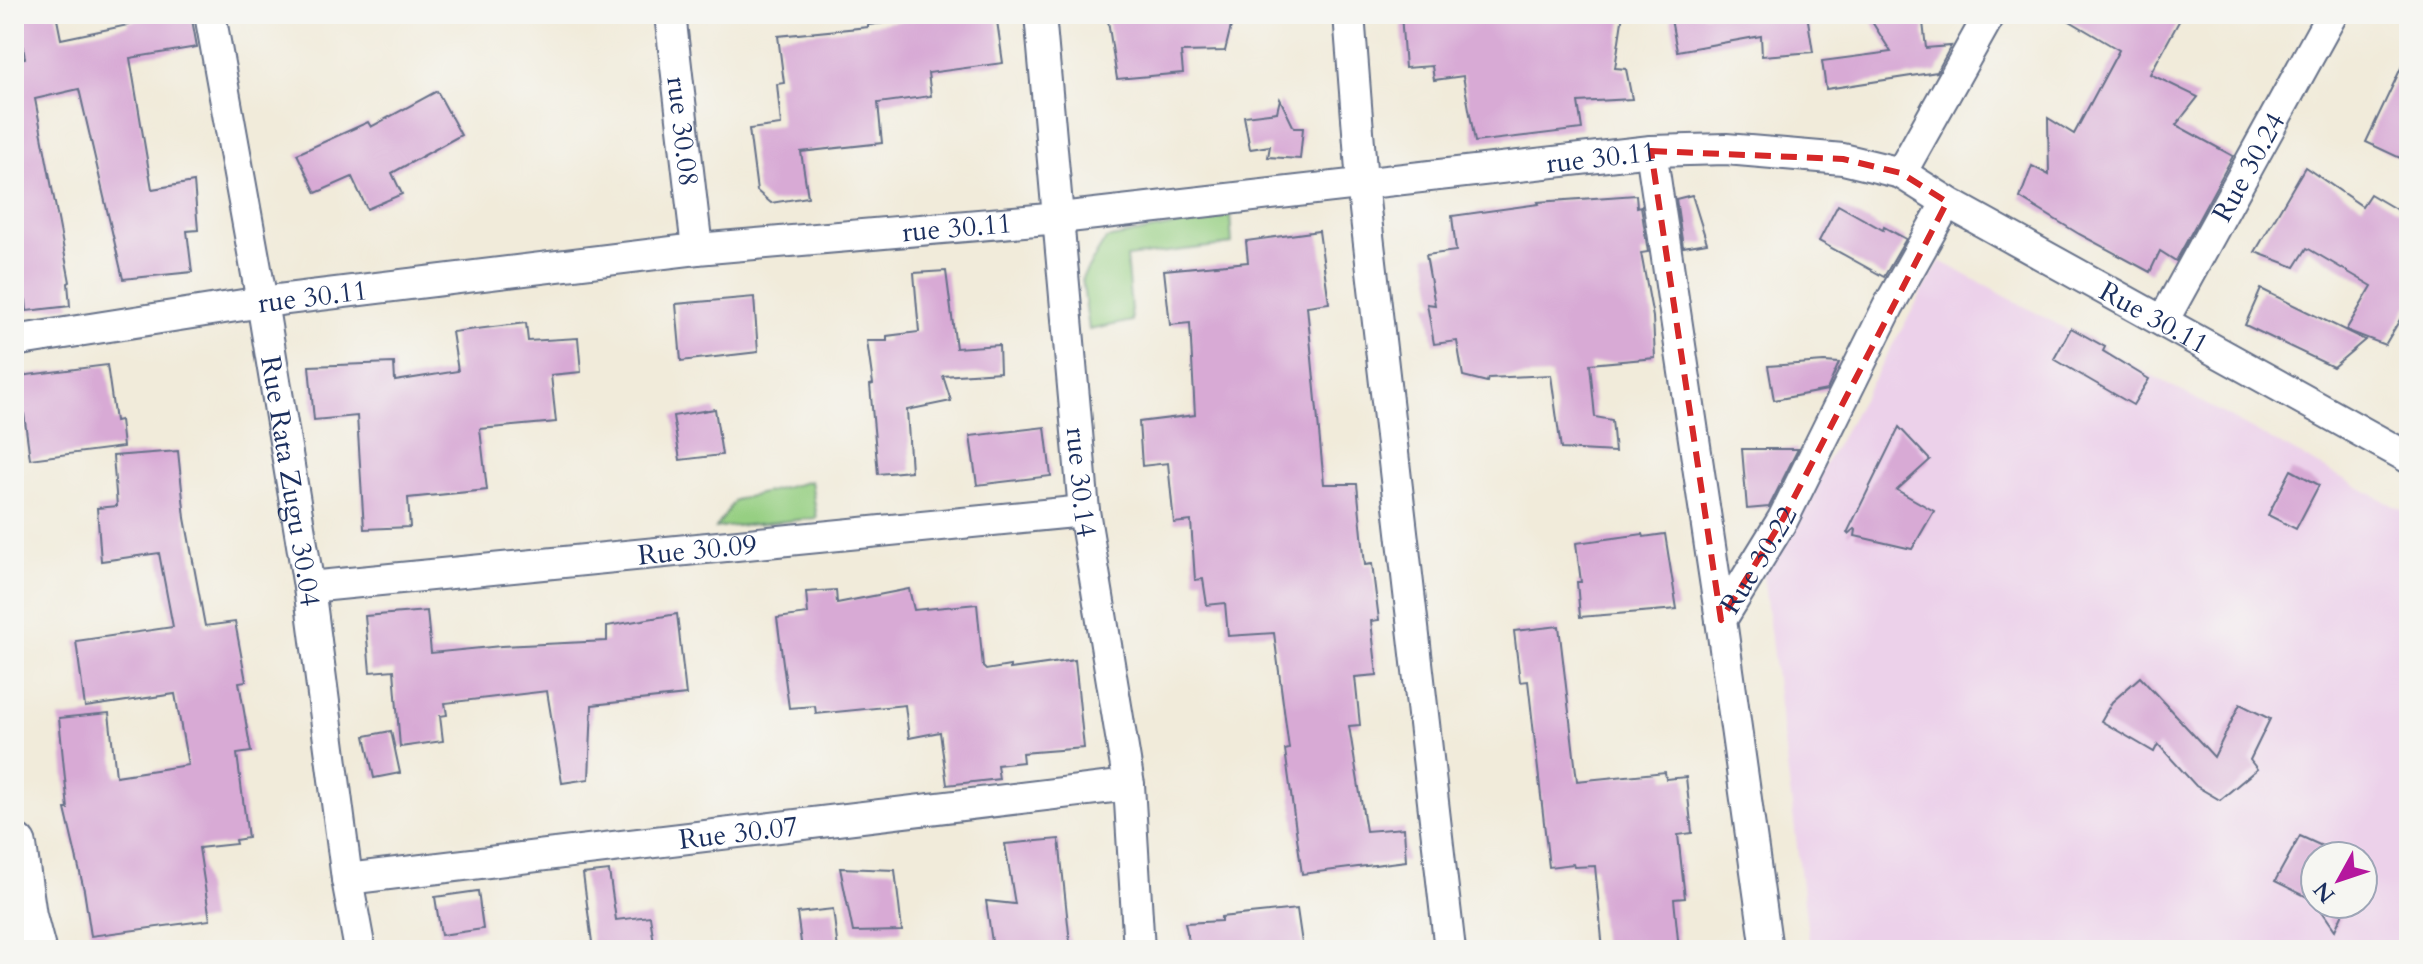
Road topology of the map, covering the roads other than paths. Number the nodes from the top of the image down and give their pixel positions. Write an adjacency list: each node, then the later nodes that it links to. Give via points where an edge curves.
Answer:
1 (210, 14): 13 (street, Rue Rata Zugu 30.04)
2 (670, 14): 12 (street, rue 30.08)
3 (1040, 14): 11 (street, rue 30.14)
4 (1349, 14): 9 (street)
5 (1990, 14): 8 (street)
6 (2332, 14): 14 (street, Rue 30.24)
7 (1651, 151): 8 (street, rue 30.11, via 1726,149 1828,157); 9 (street, rue 30.11); 19 (street)
8 (1901, 173): 10 (street, Rue 30.11)
9 (1362, 183): 11 (street, rue 30.11); 26 (street)
10 (1947, 202): 14 (street, Rue 30.11); 19 (street, Rue 30.22, via 1888,307 1783,519)
11 (1060, 218): 12 (street, rue 30.11); 17 (street, rue 30.14)
12 (697, 249): 13 (street, rue 30.11)
13 (262, 302): 15 (street, rue 30.11); 18 (street, Rue Rata Zugu 30.04)
14 (2163, 321): 16 (street, Rue 30.11)
15 (14, 341)
16 (2409, 457)
17 (1084, 511): 18 (street, Rue 30.09); 20 (street, rue 30.14)
18 (309, 587): 22 (street, Rue Rata Zugu 30.04)
19 (1721, 620): 27 (street, Rue 30.22)
20 (1129, 785): 22 (street, Rue 30.07); 25 (street, rue 30.14)
21 (14, 846): 23 (street)
22 (347, 879): 24 (street, Rue Rata Zugu 30.04)
23 (24, 939)
24 (360, 950)
25 (1139, 950)
26 (1450, 950)
27 (1767, 950)

